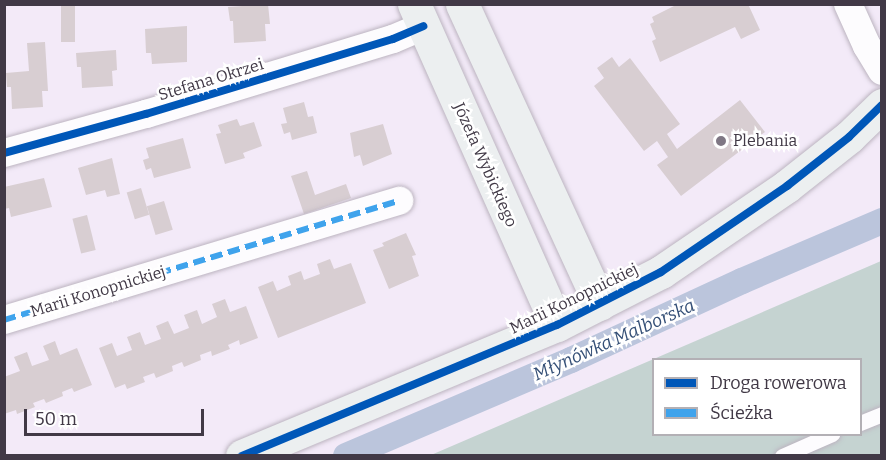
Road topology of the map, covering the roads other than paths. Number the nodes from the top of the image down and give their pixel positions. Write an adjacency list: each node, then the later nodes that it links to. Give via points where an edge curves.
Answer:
1 (462, 4): 8 (street)
2 (848, 4): 4 (street)
3 (418, 15): 6 (street, Stefana Okrzei, via 393,39); 10 (street, Józefa Wybickiego)
4 (882, 71)
5 (882, 105): 8 (street, Marii Konopnickiej, via 787,186 661,272)
6 (4, 153)
7 (399, 201): 9 (street, Marii Konopnickiej)
8 (600, 304): 10 (street, Marii Konopnickiej)
9 (4, 320)
10 (557, 325): 14 (street, Marii Konopnickiej)
11 (882, 414): 12 (lane)
12 (862, 423)
13 (830, 436): 15 (lane)
14 (242, 456)
15 (782, 456)

